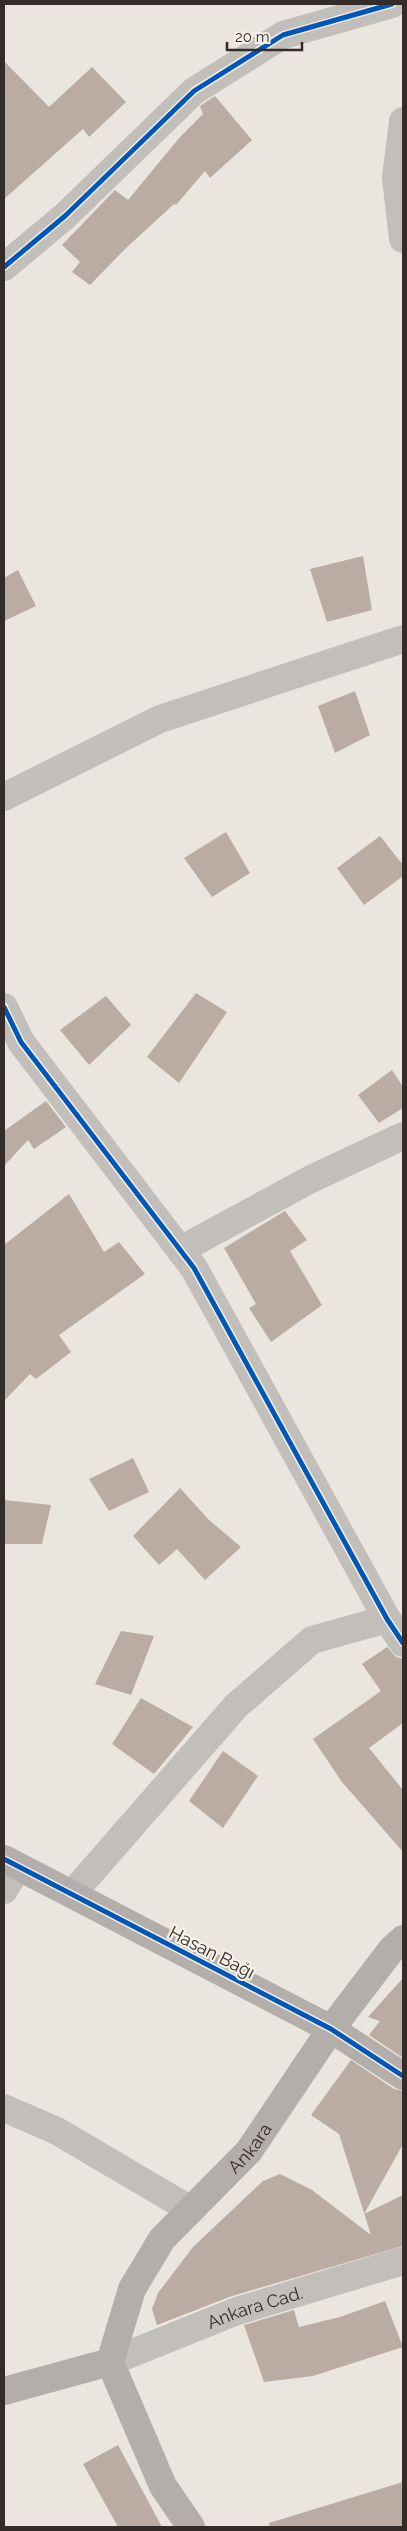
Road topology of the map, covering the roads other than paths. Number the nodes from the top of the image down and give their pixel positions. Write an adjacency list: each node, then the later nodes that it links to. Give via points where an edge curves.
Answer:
1 (385, 5): 4 (street, via 283,35 194,91 65,216)
2 (403, 121): 3 (street, via 396,178)
3 (403, 239)
4 (4, 268)
5 (403, 639): 6 (street, via 160,719)
6 (4, 797)
7 (4, 1007): 9 (street, via 21,1042)
8 (403, 1136): 9 (street, via 311,1179)
9 (180, 1250): 10 (street, via 194,1268)
10 (387, 1619): 11 (street); 14 (street, via 312,1640 236,1706)
11 (403, 1643)
12 (11, 1863): 13 (street); 14 (main road, Hasan Bağı)
13 (4, 1890)
14 (72, 1894): 16 (main road, Hasan Bağı)
15 (403, 1939): 16 (main road, Ankara)
16 (330, 2029): 17 (main road, Hasan Bağı); 19 (main road, Ankara, via 249,2150)
17 (403, 2076)
18 (4, 2108): 19 (street, via 57,2131)
19 (190, 2210): 21 (main road, Ankara, via 162,2239 132,2289)
20 (403, 2261): 21 (street, Ankara Cad., via 237,2311)
21 (110, 2362): 22 (main road); 23 (main road, via 163,2486)
22 (4, 2391)
23 (191, 2527)

